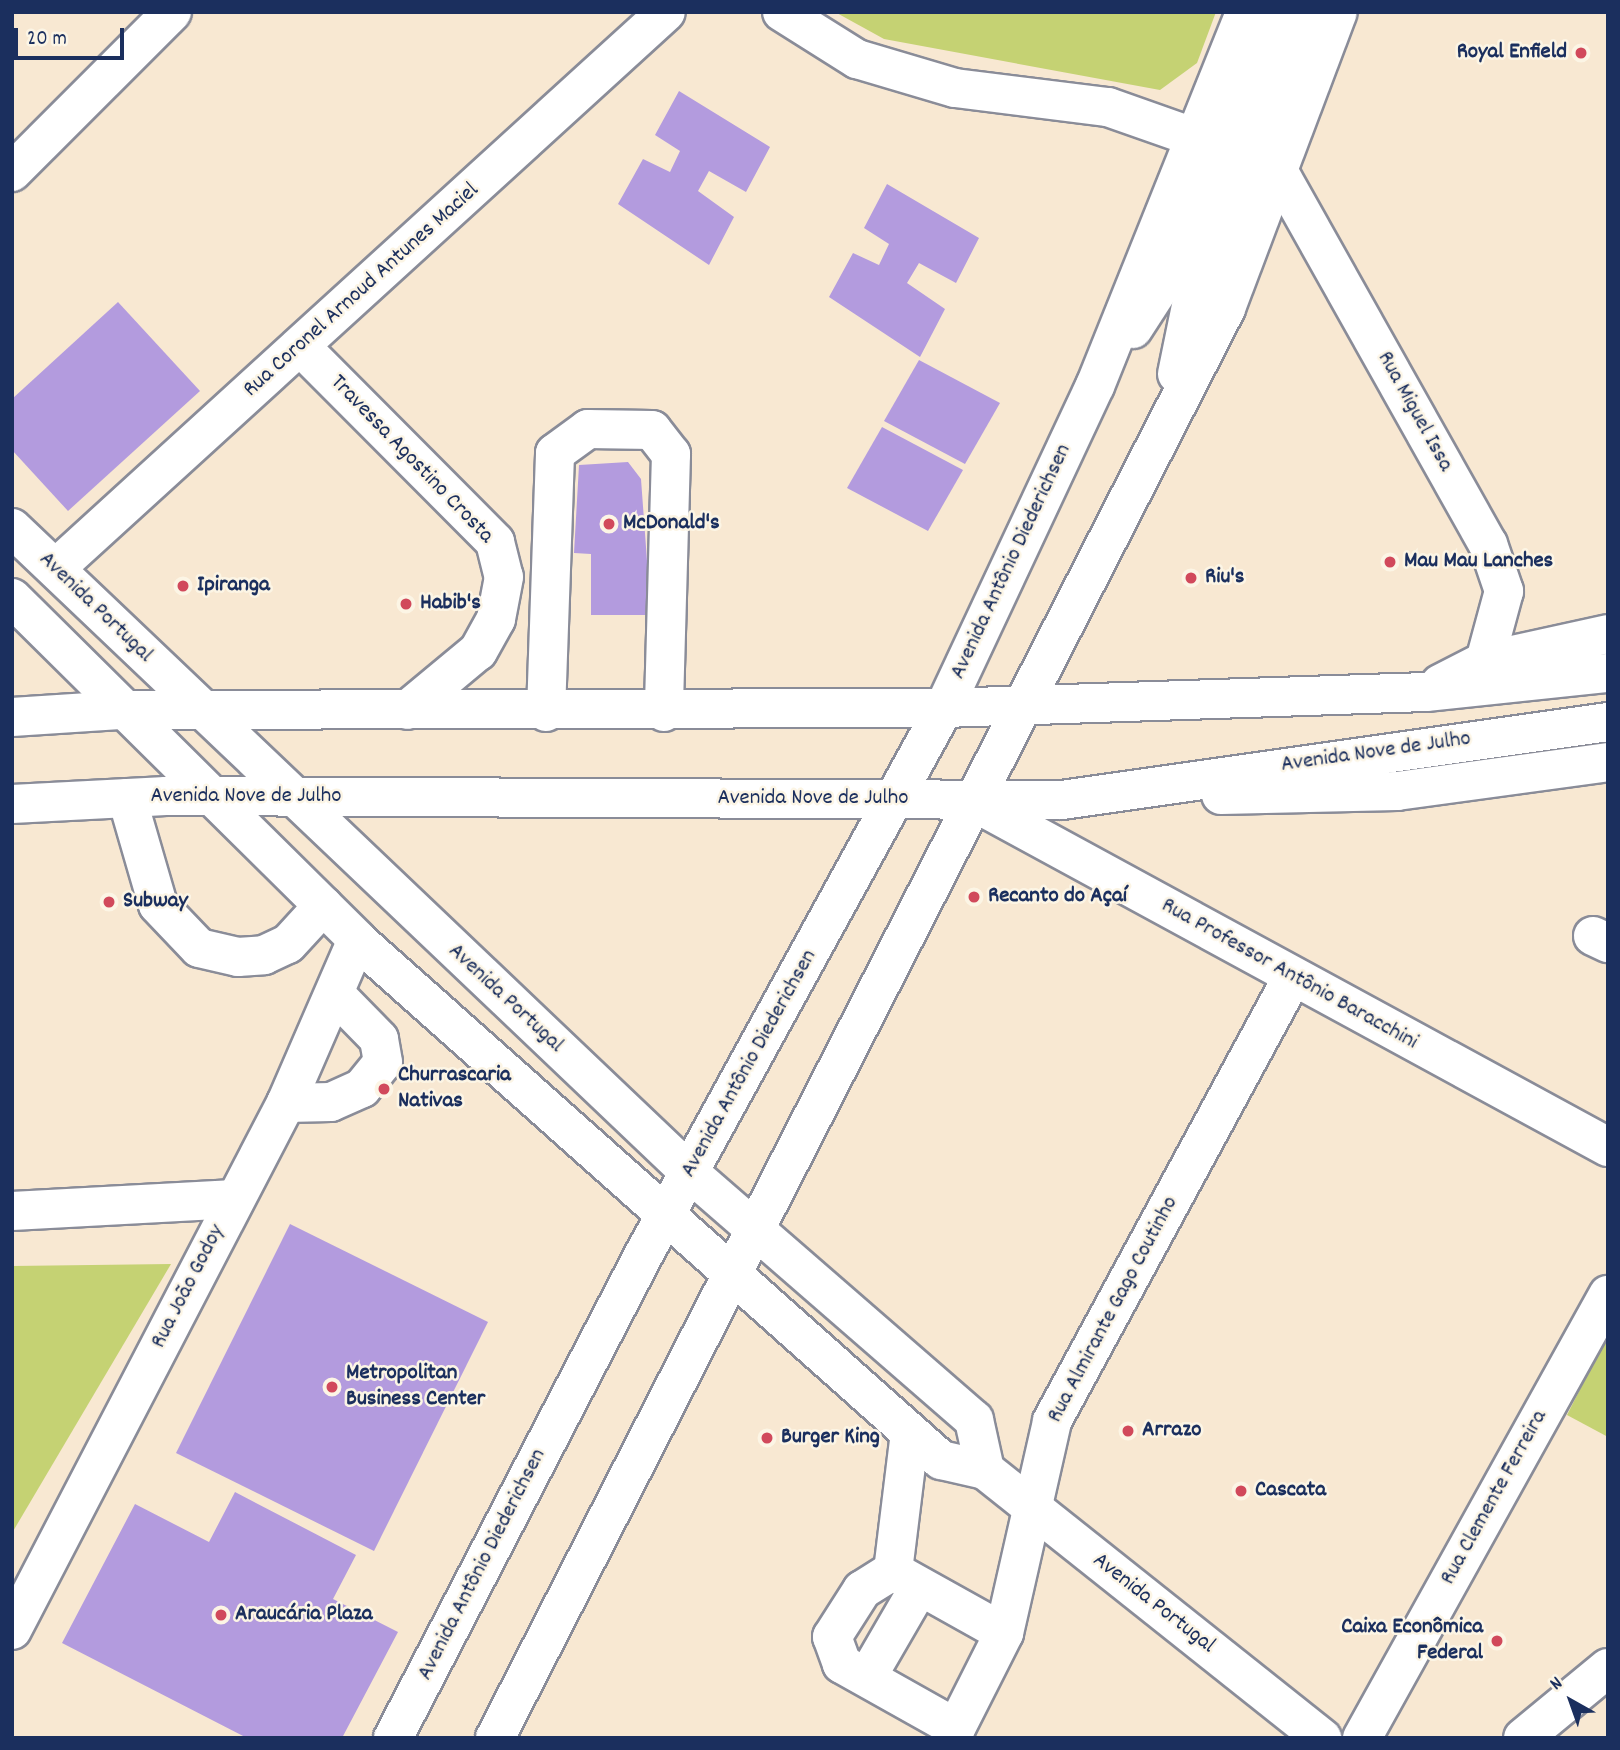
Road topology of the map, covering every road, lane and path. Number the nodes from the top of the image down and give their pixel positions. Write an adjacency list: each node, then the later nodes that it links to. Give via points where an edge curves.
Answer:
1 (172, 12): 9 (main road)
2 (666, 12): 11 (main road, Rua Coronel Arnoud Antunes Maciel)
3 (782, 12): 8 (main road, via 857,59 955,88 1108,107)
4 (1245, 12): 8 (main road, Avenida Antônio Diederichsen)
5 (1278, 12): 12 (main road, Avenida Antônio Diederichsen, via 1166,278)
6 (1311, 12): 13 (main road, via 1194,291)
7 (1338, 12): 10 (main road)
8 (1196, 138): 12 (main road, Avenida Antônio Diederichsen)
9 (12, 172)
10 (1279, 172): 13 (main road, via 1226,308); 18 (main road, Rua Miguel Issa, via 1488,544 1504,591)
11 (301, 347): 15 (main road, Rua Coronel Arnoud Antunes Maciel); 24 (main road, Travessa Agostino Crosta, via 495,542 505,578 496,619 478,651)
12 (1095, 386): 22 (main road, Avenida Antônio Diederichsen)
13 (1169, 414): 21 (main road)
14 (12, 528): 15 (main road, Avenida Portugal)
15 (56, 568): 25 (main road, Avenida Portugal)
16 (12, 598): 23 (main road, Avenida Portugal)
17 (1608, 634): 18 (main road)
18 (1485, 661): 20 (main road)
19 (1608, 673): 20 (main road)
20 (1426, 692): 21 (main road)
21 (1029, 703): 22 (main road); 36 (main road)
22 (944, 708): 27 (main road); 34 (main road, Avenida Antônio Diederichsen)
23 (120, 710): 25 (main road); 28 (main road); 31 (main road, Avenida Portugal)
24 (407, 710): 25 (main road); 26 (main road)
25 (198, 711): 32 (main road, Avenida Portugal)
26 (546, 712): 27 (main road); 27 (main road, via 555,453 588,429 652,430 671,454)
27 (664, 712)
28 (12, 717)
29 (1608, 722): 35 (main road, Avenida Nove de Julho)
30 (1608, 762): 35 (main road, via 1397,791)
31 (209, 796): 32 (main road, Avenida Nove de Julho); 33 (main road, Avenida Nove de Julho); 38 (main road, Avenida Portugal)
32 (288, 796): 34 (main road, Avenida Nove de Julho); 44 (main road, Avenida Portugal)
33 (127, 798): 37 (main road, Avenida Nove de Julho); 38 (main road, via 158,905 199,948 238,957 264,955 288,944)
34 (896, 800): 36 (main road, Avenida Nove de Julho); 44 (main road, Avenida Antônio Diederichsen)
35 (1062, 800): 36 (main road, Avenida Nove de Julho)
36 (972, 801): 40 (main road, Rua Professor Antônio Baracchini); 48 (main road)
37 (12, 804)
38 (323, 906): 39 (main road, Avenida Portugal)
39 (357, 940): 41 (main road, Rua João Godoy); 47 (main road, Avenida Portugal)
40 (1292, 978): 43 (main road, Rua Professor Antônio Baracchini); 53 (main road, Rua Almirante Gago Coutinho, via 1052,1421)
41 (335, 994): 42 (main road, Rua João Godoy); 42 (main road, via 379,1039 383,1062 362,1088 331,1102)
42 (286, 1102): 45 (main road, Rua João Godoy)
43 (1608, 1147)
44 (690, 1173): 47 (main road, Avenida Antônio Diederichsen); 48 (main road, Avenida Portugal)
45 (235, 1199): 46 (main road); 55 (main road, Rua João Godoy)
46 (12, 1211)
47 (665, 1215): 49 (main road, Avenida Portugal); 60 (main road, Avenida Antônio Diederichsen)
48 (751, 1228): 49 (main road); 52 (main road, Avenida Portugal, via 974,1420)
49 (727, 1272): 51 (main road, Avenida Portugal); 61 (main road)
50 (1608, 1295): 63 (main road, Rua Clemente Ferreira)
51 (909, 1433): 52 (main road, Avenida Portugal, via 941,1460); 54 (main road)
52 (985, 1470): 53 (main road, Avenida Portugal)
53 (1035, 1510): 56 (main road, Rua Almirante Gago Coutinho); 62 (main road, Avenida Portugal)
54 (906, 1580): 56 (main road); 58 (main road); 58 (main road, via 862,1590 832,1637 842,1664)
55 (12, 1630)
56 (1004, 1633): 59 (main road, Rua Almirante Gago Coutinho)
57 (1608, 1668): 64 (main road)
58 (867, 1677): 59 (main road)
59 (954, 1733)
60 (393, 1738)
61 (495, 1738)
62 (1322, 1738)
63 (1362, 1738)
64 (1523, 1738)

